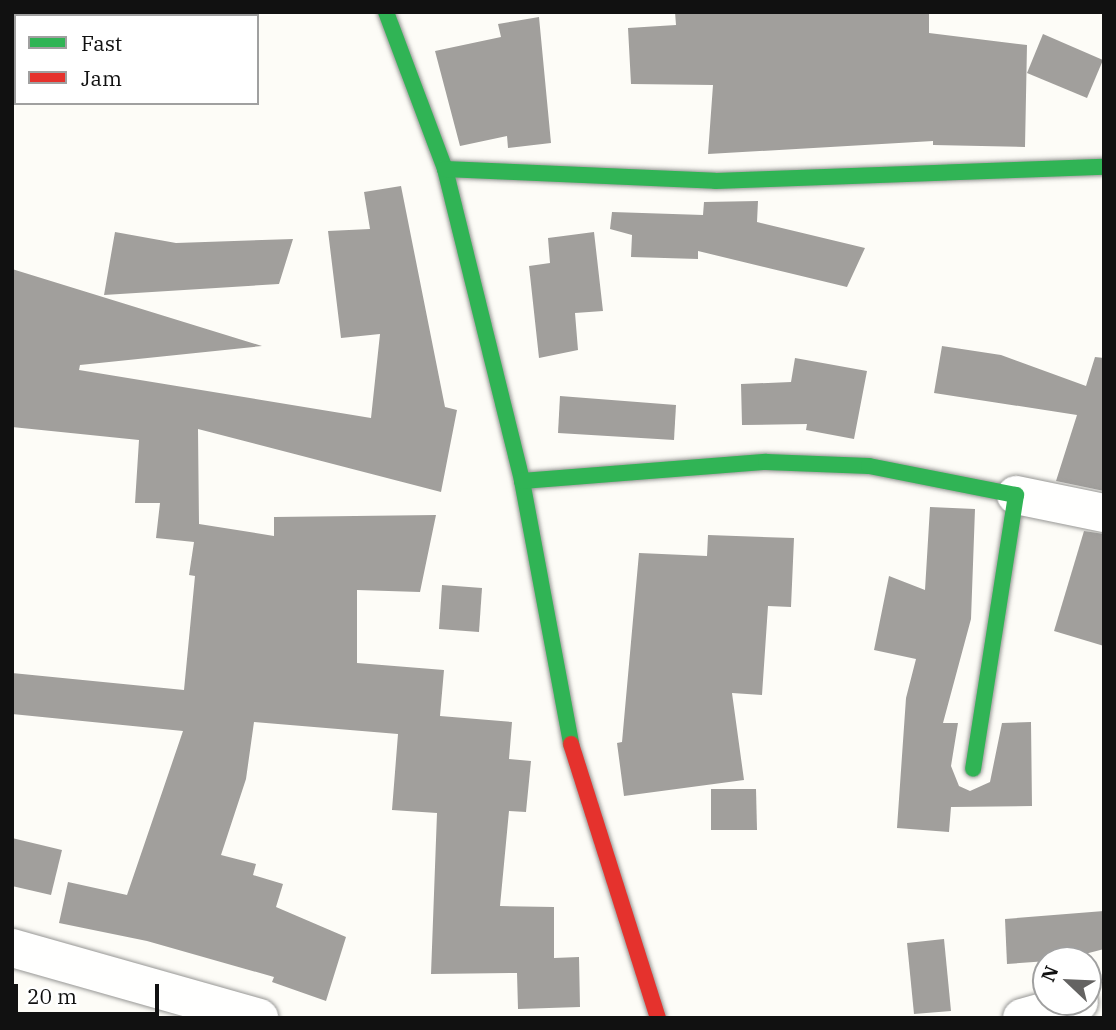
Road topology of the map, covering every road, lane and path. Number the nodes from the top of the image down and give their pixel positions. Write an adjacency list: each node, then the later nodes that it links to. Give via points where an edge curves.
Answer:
1 (386, 12): 3 (street)
2 (1104, 167): 3 (street, via 715,181)
3 (445, 169): 4 (street)
4 (522, 481): 5 (street, via 766,462 869,466); 10 (street, via 567,732)
5 (1016, 495): 6 (street); 7 (street)
6 (1104, 513)
7 (974, 769)
8 (12, 948): 9 (street)
9 (259, 1018)
10 (658, 1018)

